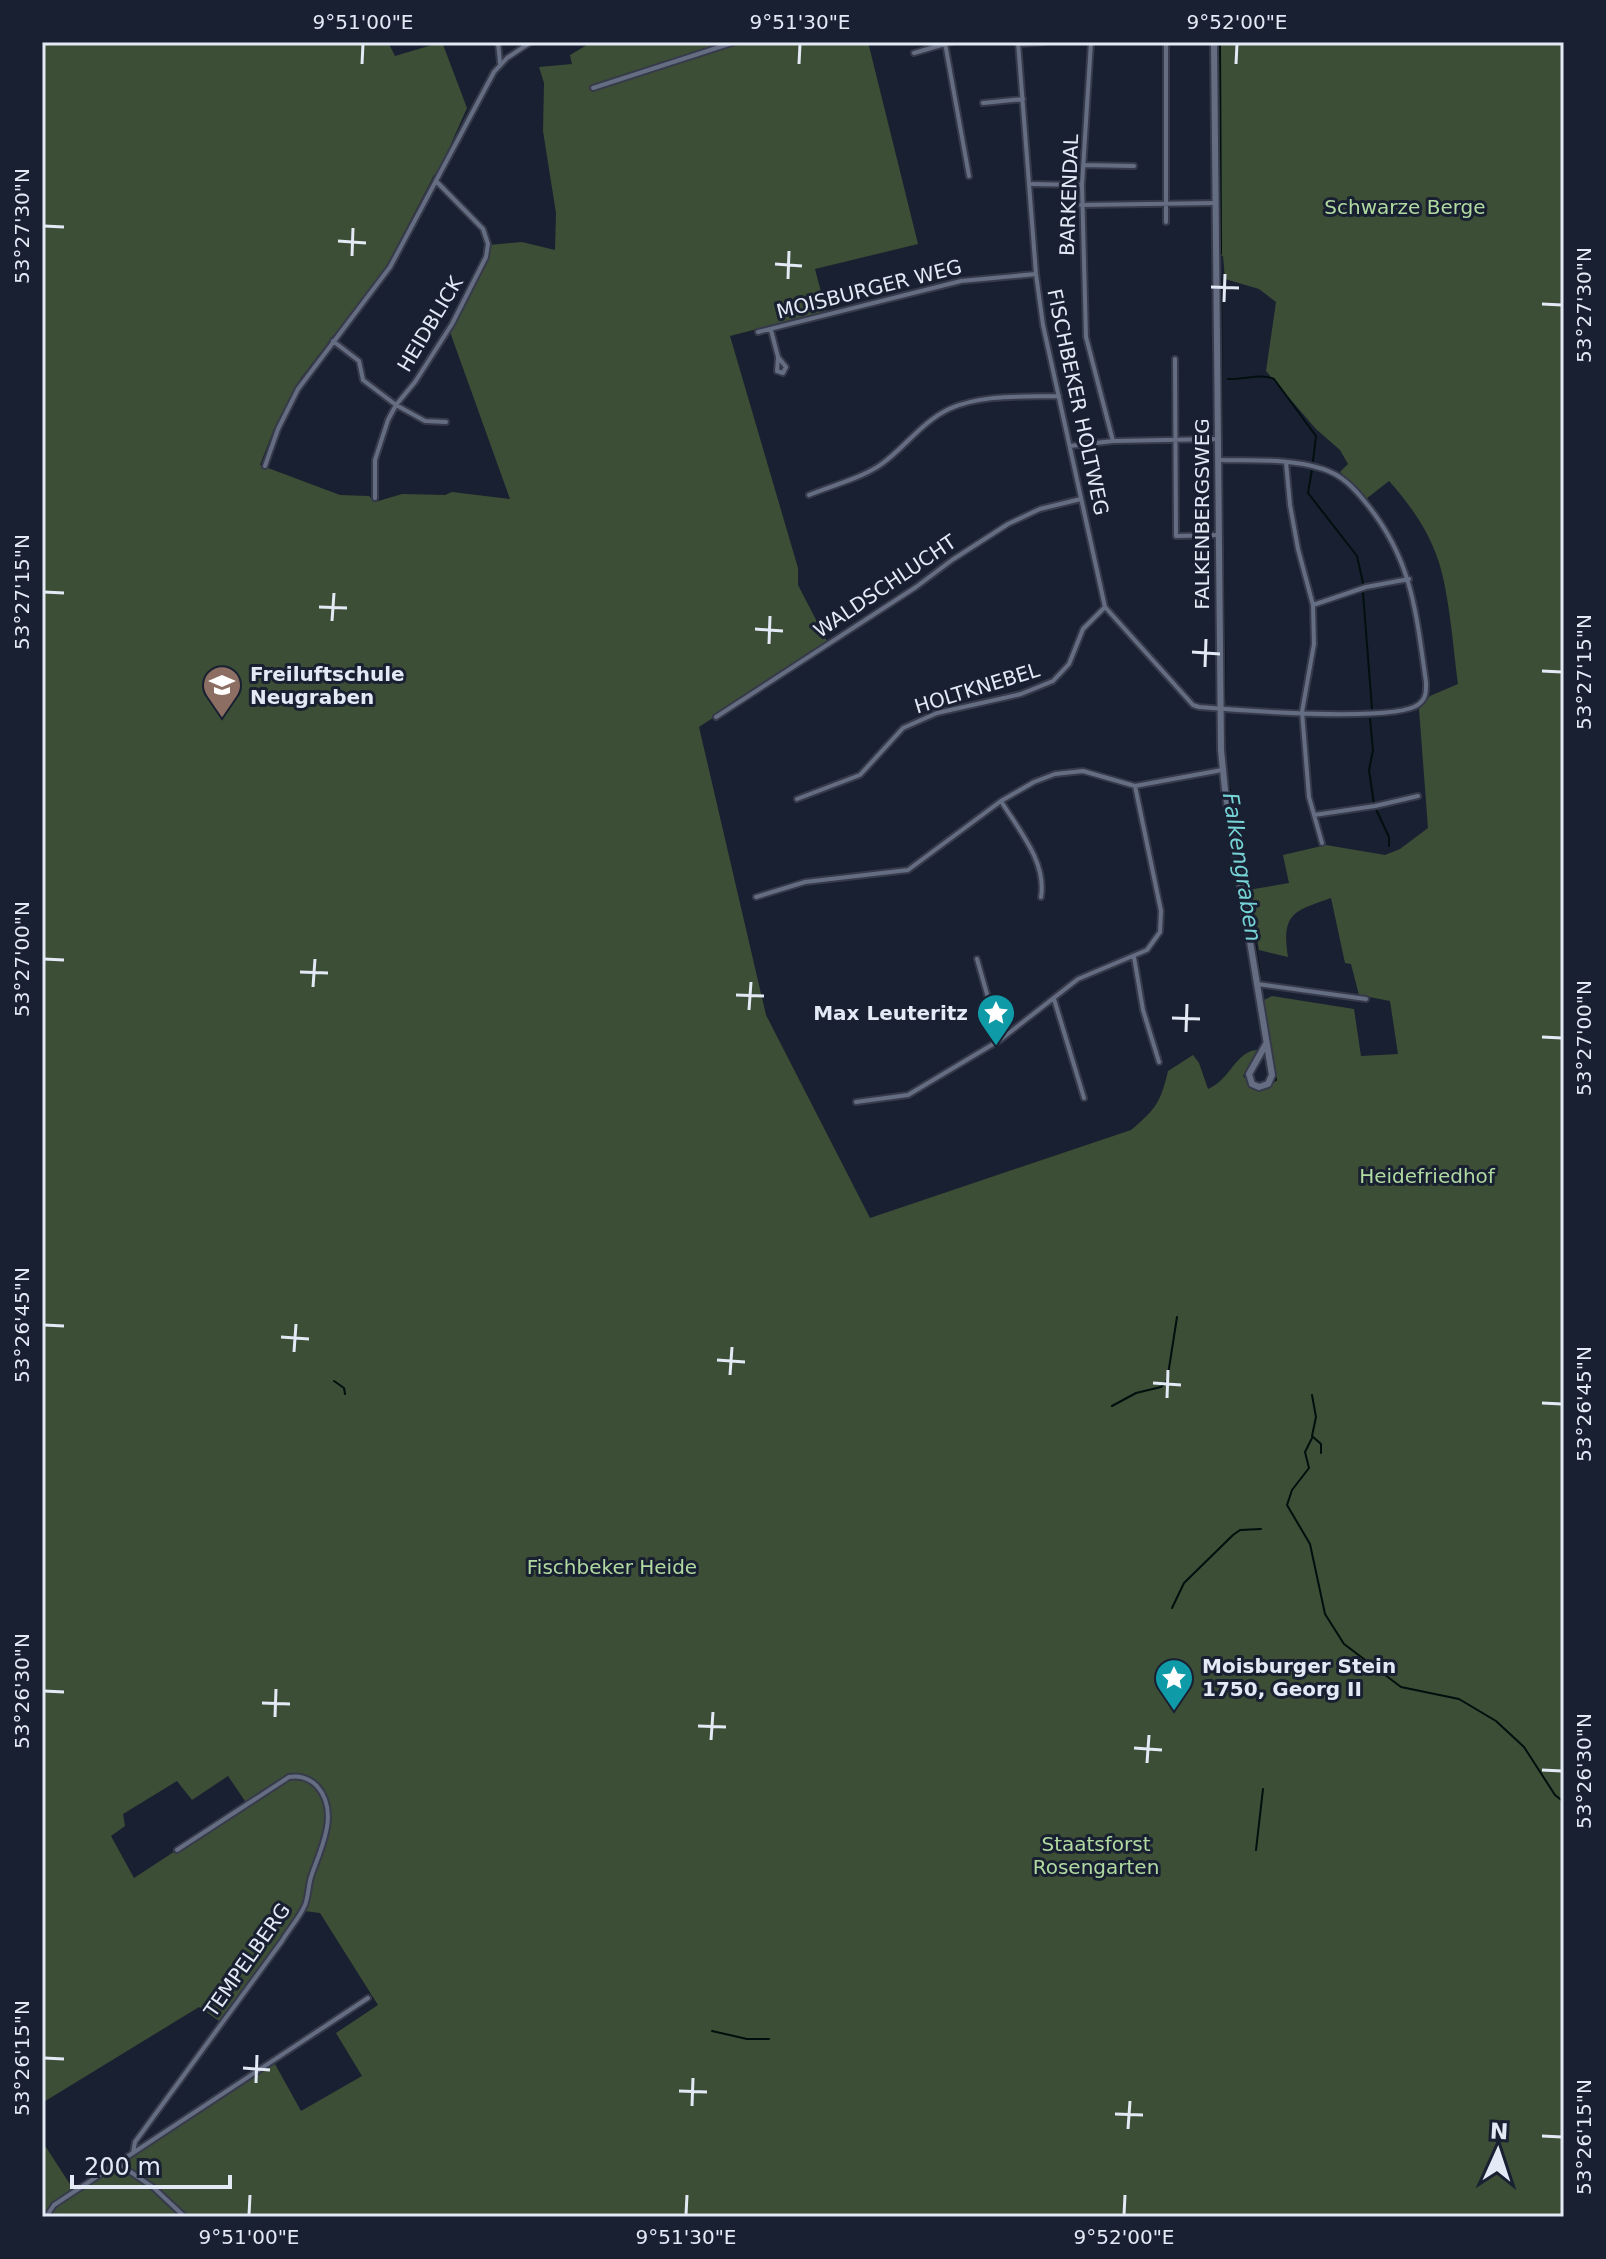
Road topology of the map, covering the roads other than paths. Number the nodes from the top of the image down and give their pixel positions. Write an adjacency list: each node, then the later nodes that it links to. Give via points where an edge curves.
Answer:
1 (498, 42): 12 (street)
2 (531, 42): 12 (street)
3 (735, 42): 13 (street)
4 (952, 42): 9 (street)
5 (1044, 42): 10 (street)
6 (1091, 42): 16 (street, BARKENDAL)
7 (1166, 42): 22 (street)
8 (1214, 42): 23 (street, FALKENBERGSWEG)
9 (945, 43): 11 (street); 18 (street)
10 (1019, 43): 14 (street, FISCHBEKER HOLTWEG)
11 (914, 53)
12 (500, 64): 19 (street)
13 (593, 88)
14 (1023, 99): 15 (street); 20 (street, FISCHBEKER HOLTWEG)
15 (983, 103)
16 (1083, 165): 17 (street); 21 (street, BARKENDAL)
17 (1134, 166)
18 (969, 176)
19 (436, 181): 29 (street, via 390,267); 33 (street, HEIDBLICK, via 483,229 488,244 482,270 452,324)
20 (1031, 184): 21 (street); 26 (street, FISCHBEKER HOLTWEG)
21 (1082, 185): 24 (street, BARKENDAL)
22 (1166, 203): 23 (street); 24 (street); 25 (street)
23 (1217, 203): 35 (street, FALKENBERGSWEG)
24 (1081, 205): 37 (street, BARKENDAL, via 1086,337)
25 (1166, 222)
26 (1036, 274): 27 (street, MOISBURGER WEG, via 961,281); 32 (street, FISCHBEKER HOLTWEG)
27 (771, 330): 28 (street, MOISBURGER WEG); 30 (street)
28 (758, 332)
29 (333, 341): 33 (street, via 359,361 363,380); 41 (street, via 298,389)
30 (778, 357)
31 (1175, 359): 36 (street)
32 (1059, 396): 38 (street, FISCHBEKER HOLTWEG); 42 (street, via 983,400 951,408 878,467)
33 (396, 405): 34 (street, via 428,422); 43 (street, HEIDBLICK, via 375,460)
34 (446, 422)
35 (1218, 439): 36 (street); 39 (street, FALKENBERGSWEG)
36 (1176, 440): 37 (street); 45 (street, via 1176,536)
37 (1113, 441): 38 (street)
38 (1070, 446): 44 (street, FISCHBEKER HOLTWEG)
39 (1218, 460): 40 (street); 45 (street, FALKENBERGSWEG)
40 (1286, 462): 46 (street, via 1324,469 1346,481 1387,532); 47 (street, via 1298,549)
41 (265, 466)
42 (809, 495)
43 (375, 498)
44 (1081, 499): 48 (street, FISCHBEKER HOLTWEG); 51 (street, WALDSCHLUCHT, via 1012,521)
45 (1218, 535): 49 (street, FALKENBERGSWEG)
46 (1409, 579): 47 (street); 50 (street, FISCHBEKER HOLTWEG, via 1426,682 1423,700 1414,707 1374,714)
47 (1313, 605): 50 (street, via 1314,644)
48 (1105, 607): 49 (street, FISCHBEKER HOLTWEG, via 1193,705); 55 (street, HOLTKNEBEL, via 1083,629 1065,671 1053,681 1021,694 937,713 903,728 860,775)
49 (1220, 708): 50 (street, FISCHBEKER HOLTWEG); 52 (street, FALKENBERGSWEG)
50 (1302, 712): 57 (street, via 1304,768)
51 (716, 717)
52 (1222, 770): 53 (street); 63 (street, FALKENBERGSWEG)
53 (1135, 786): 56 (street, via 1083,771 1055,774); 61 (street, via 1161,921 1155,941)
54 (1418, 796): 57 (street)
55 (797, 799)
56 (1001, 801): 59 (street, via 908,870 805,882); 60 (street, via 1039,867)
57 (1314, 815): 58 (street)
58 (1322, 843)
59 (756, 897)
60 (1041, 897)
61 (1134, 957): 64 (street, via 1078,979); 68 (street)
62 (977, 959): 66 (street)
63 (1257, 984): 65 (street); 67 (street, FALKENBERGSWEG)
64 (1054, 999): 66 (street); 69 (street)
65 (1366, 999)
66 (1000, 1040): 70 (street, via 908,1095)
67 (1266, 1044): 67 (street, FALKENBERGSWEG, via 1249,1074 1259,1087 1272,1078)
68 (1159, 1062)
69 (1084, 1098)
70 (856, 1102)
71 (177, 1850): 73 (street, TEMPELBERG, via 289,1777 311,1781 326,1802 325,1839 303,1909 135,2142)
72 (368, 1998): 73 (street, TEMPELBERG)
73 (133, 2153): 74 (street, TEMPELBERG)
74 (118, 2163): 75 (street, TEMPELBERG, via 54,2205); 76 (street)
75 (46, 2217)
76 (185, 2217)

